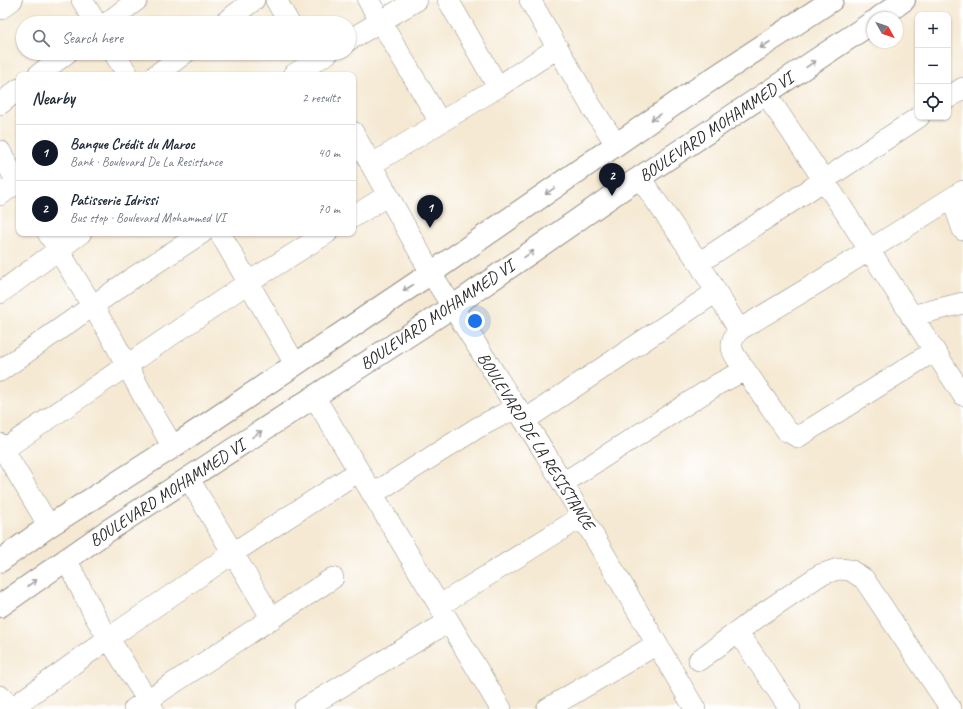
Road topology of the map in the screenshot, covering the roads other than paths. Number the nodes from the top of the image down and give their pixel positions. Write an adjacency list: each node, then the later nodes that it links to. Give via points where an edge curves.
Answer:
1 (12, 0): 12 (street)
2 (82, 0): 14 (street)
3 (137, 0): 15 (street)
4 (254, 0): 16 (street)
5 (276, 0): 17 (street)
6 (368, 0): 18 (street)
7 (417, 0): 18 (street)
8 (448, 0): 30 (street)
9 (530, 0): 21 (street)
10 (832, 0): 39 (main road, BOULEVARD MOHAMMED VI, one-way to 39)
11 (904, 0): 13 (main road)
12 (0, 9)
13 (887, 12)
14 (92, 16)
15 (116, 16)
16 (233, 16)
17 (285, 16)
18 (381, 21): 20 (street); 37 (street)
19 (867, 26): 33 (main road, BOULEVARD MOHAMMED VI, one-way to 19)
20 (356, 36)
21 (557, 48): 30 (street); 39 (street)
22 (58, 60): 26 (street)
23 (118, 60): 27 (street)
24 (176, 60): 28 (street)
25 (316, 61): 29 (street)
26 (42, 72)
27 (126, 72)
28 (160, 72)
29 (298, 72)
30 (498, 87): 37 (street)
31 (963, 88): 34 (street)
32 (16, 91): 35 (street)
33 (766, 94): 42 (main road, BOULEVARD MOHAMMED VI); 44 (street)
34 (951, 96)
35 (0, 104)
36 (915, 120): 44 (street)
37 (440, 122): 41 (street)
38 (356, 138): 41 (street, BOULEVARD DE LA RESISTANCE)
39 (616, 144): 58 (main road, BOULEVARD MOHAMMED VI, one-way to 58)
40 (0, 150): 43 (street)
41 (371, 165): 47 (street, BOULEVARD DE LA RESISTANCE)
42 (640, 178): 57 (street); 64 (main road, BOULEVARD MOHAMMED VI, one-way to 42)
43 (16, 179)
44 (823, 179): 56 (street); 57 (street)
45 (16, 184): 46 (street)
46 (0, 195)
47 (388, 195): 49 (street); 58 (street, BOULEVARD DE LA RESISTANCE)
48 (957, 195): 50 (street); 56 (street)
49 (356, 215)
50 (963, 230)
51 (72, 236): 55 (street)
52 (198, 236): 63 (street)
53 (222, 236): 59 (street)
54 (322, 236): 59 (street)
55 (53, 242): 61 (street); 63 (street)
56 (869, 250): 65 (street); 66 (street)
57 (698, 263): 60 (street)
58 (431, 273): 64 (street, BOULEVARD DE LA RESISTANCE); 68 (main road, BOULEVARD MOHAMMED VI, one-way to 68)
59 (249, 282): 68 (street); 69 (street)
60 (716, 292): 66 (street); 74 (street)
61 (0, 293)
62 (963, 304): 65 (street)
63 (93, 306): 69 (street); 71 (street)
64 (452, 307): 73 (main road, BOULEVARD MOHAMMED VI); 74 (street, BOULEVARD DE LA RESISTANCE)
65 (911, 316): 67 (street)
66 (739, 330): 70 (street, via 731,343)
67 (934, 351): 70 (street, via 798,437 783,426); 72 (street)
68 (295, 364): 75 (main road, BOULEVARD MOHAMMED VI)
69 (128, 366): 75 (street); 76 (street)
70 (745, 370): 79 (street, via 718,384)
71 (0, 371)
72 (963, 394)
73 (314, 396): 77 (street); 78 (main road, BOULEVARD MOHAMMED VI, one-way to 73)
74 (521, 414): 79 (street, BOULEVARD DE LA RESISTANCE); 80 (street, via 477,428)
75 (173, 447): 82 (main road, BOULEVARD MOHAMMED VI)
76 (1, 448): 82 (street)
77 (359, 471): 80 (street); 83 (street)
78 (188, 479): 83 (street); 84 (main road, BOULEVARD MOHAMMED VI)
79 (563, 483): 81 (street, BOULEVARD DE LA RESISTANCE)
80 (373, 494): 88 (street)
81 (583, 516): 88 (street); 92 (street, BOULEVARD DE LA RESISTANCE)
82 (49, 526): 85 (main road, BOULEVARD MOHAMMED VI)
83 (233, 553): 89 (street); 91 (street)
84 (66, 559): 87 (main road, BOULEVARD MOHAMMED VI, one-way to 84); 91 (street)
85 (0, 561)
86 (333, 578): 89 (street)
87 (0, 606)
88 (444, 613): 96 (street); 97 (street)
89 (272, 619): 95 (street)
90 (738, 632): 93 (street); 100 (street); 101 (street, via 820,575 838,569 850,570 864,579)
91 (109, 638): 94 (street); 95 (street)
92 (657, 644): 98 (street); 99 (street, BOULEVARD DE LA RESISTANCE)
93 (699, 660)
94 (9, 704)
95 (145, 706)
96 (304, 709)
97 (501, 709)
98 (547, 709)
99 (695, 709)
100 (790, 709)
101 (951, 709)

